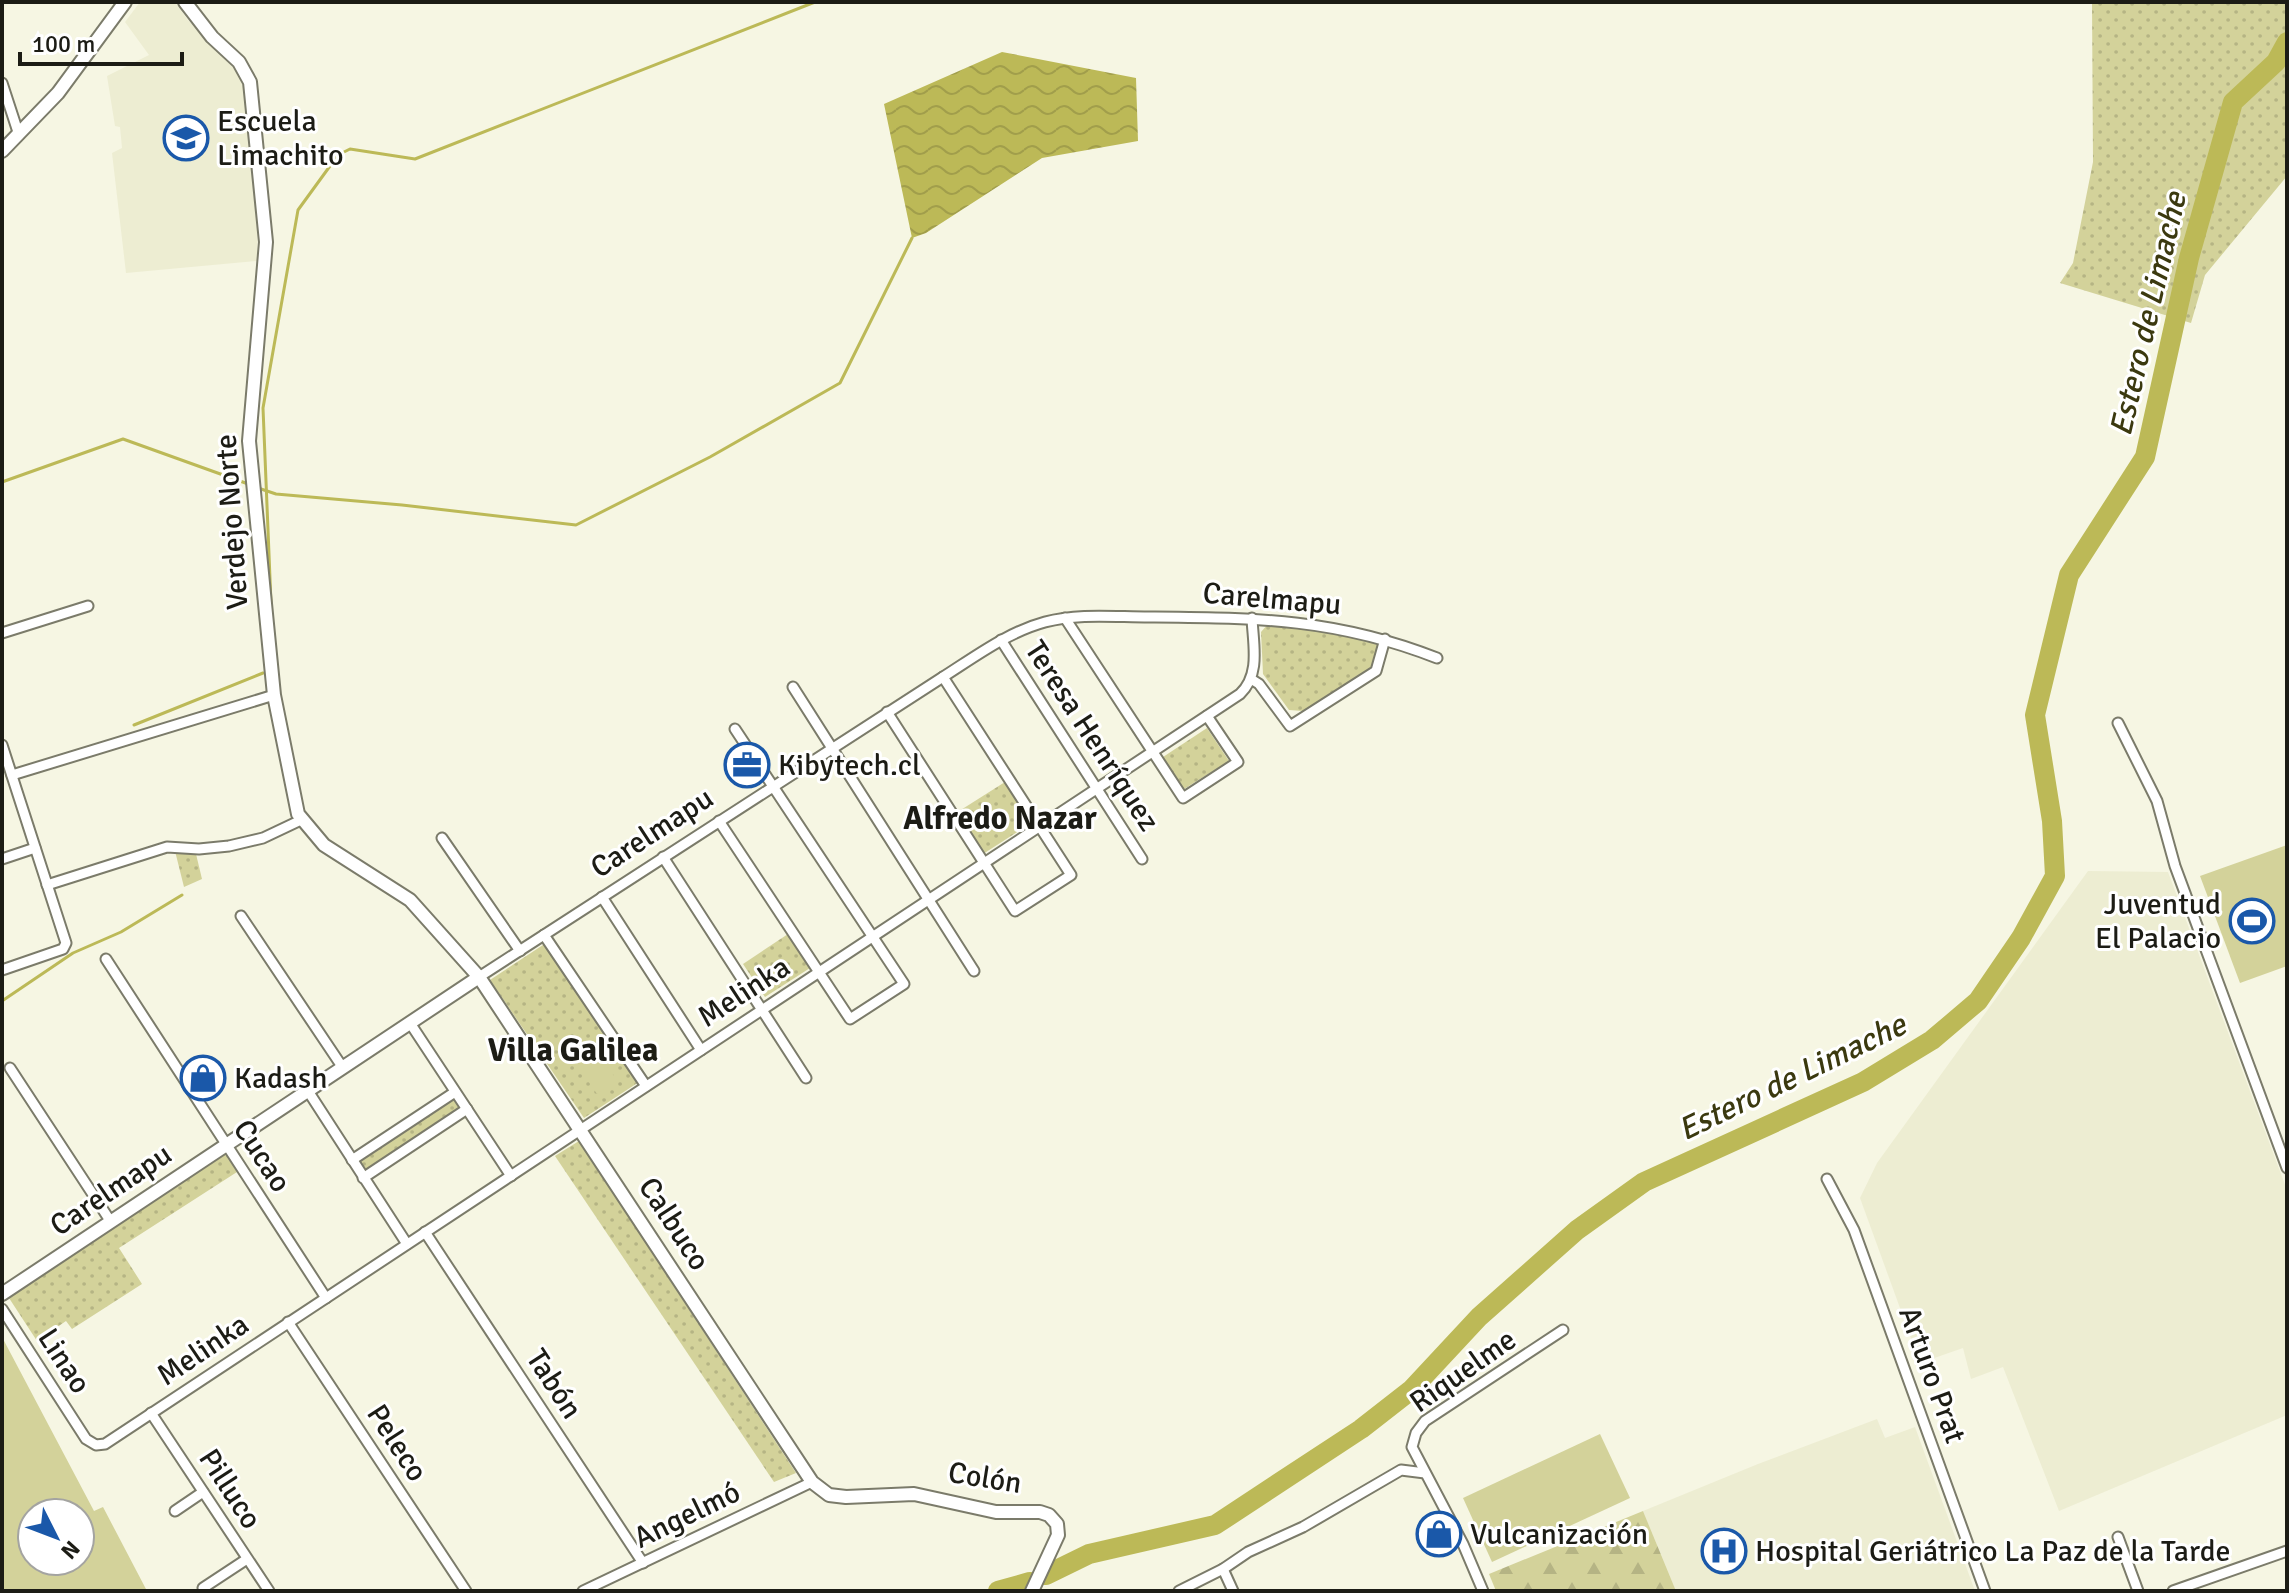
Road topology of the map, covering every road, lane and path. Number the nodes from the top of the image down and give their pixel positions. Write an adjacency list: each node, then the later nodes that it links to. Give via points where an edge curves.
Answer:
1 (125, 2): 4 (street, via 58,93)
2 (185, 2): 16 (street, Verdejo Norte, via 239,62 250,82 266,242 249,441)
3 (2, 83): 4 (street)
4 (19, 135): 5 (street)
5 (2, 151)
6 (88, 606): 9 (street)
7 (1065, 618): 8 (street, Carelmapu); 11 (street, Carelmapu); 23 (street)
8 (1252, 618): 10 (street, Carelmapu, via 1313,623); 14 (street)
9 (2, 633)
10 (1385, 639): 12 (street, Carelmapu); 14 (street, via 1376,671 1290,726)
11 (1001, 640): 13 (street, Carelmapu); 26 (street, Teresa Henríquez)
12 (1437, 658)
13 (943, 677): 17 (street, Carelmapu); 29 (street)
14 (1251, 679): 18 (street, Melinka, via 1240,694)
15 (793, 687): 22 (street)
16 (274, 695): 24 (street); 27 (street, Verdejo Norte)
17 (887, 712): 22 (street, Carelmapu); 35 (street)
18 (1207, 716): 23 (street, Melinka); 23 (street, via 1238,762 1183,798)
19 (2118, 723): 61 (street, via 2157,801 2175,866)
20 (735, 729): 25 (street)
21 (2, 745): 24 (street)
22 (831, 749): 25 (street, Carelmapu); 38 (street)
23 (1153, 752): 26 (street, Melinka)
24 (12, 775): 31 (street)
25 (773, 786): 28 (street, Carelmapu); 41 (street)
26 (1096, 789): 29 (street, Melinka); 34 (street, Teresa Henríquez)
27 (301, 820): 36 (street, via 229,846 167,847); 47 (street, Verdejo Norte, via 324,845 410,900)
28 (719, 821): 32 (street, Carelmapu); 46 (street)
29 (1040, 827): 35 (street, Melinka); 35 (street, via 1071,875 1015,911)
30 (442, 838): 42 (street)
31 (35, 848): 33 (street); 36 (street)
32 (663, 857): 37 (street, Carelmapu); 48 (street)
33 (2, 859)
34 (1142, 859)
35 (984, 863): 38 (street, Melinka)
36 (47, 885): 44 (street, via 66,943 63,949)
37 (602, 897): 40 (street, Carelmapu); 50 (street)
38 (928, 900): 41 (street, Melinka); 45 (street)
39 (241, 916): 52 (street)
40 (544, 935): 42 (street, Carelmapu); 54 (street)
41 (873, 936): 46 (street, Melinka); 46 (street, via 904,984 850,1019)
42 (520, 951): 47 (street, Carelmapu)
43 (106, 959): 59 (street, Cucao)
44 (2, 970)
45 (974, 971)
46 (819, 972): 48 (street, Melinka)
47 (479, 977): 49 (street, Carelmapu); 58 (street, Calbuco)
48 (762, 1009): 50 (street, Melinka); 53 (street)
49 (410, 1023): 52 (street, Carelmapu); 56 (street)
50 (701, 1050): 54 (street, Melinka)
51 (10, 1068): 65 (street)
52 (343, 1068): 55 (street, Carelmapu)
53 (806, 1078)
54 (646, 1086): 58 (street, Melinka)
55 (308, 1091): 59 (street, Carelmapu); 60 (street)
56 (455, 1092): 57 (street); 60 (street)
57 (467, 1109): 62 (street); 63 (street)
58 (580, 1129): 62 (street, Melinka); 76 (street, Calbuco)
59 (227, 1145): 65 (street, Carelmapu); 69 (street, Cucao)
60 (352, 1160): 63 (street)
61 (2287, 1168)
62 (511, 1176): 66 (street, Melinka)
63 (363, 1178): 67 (street)
64 (1827, 1179): 93 (street, Arturo Prat, via 1854,1230)
65 (111, 1222): 68 (street, Carelmapu)
66 (425, 1232): 67 (street, Melinka); 83 (street, Tabón)
67 (407, 1244): 69 (street, Melinka)
68 (2, 1294)
69 (326, 1298): 71 (street, Melinka)
70 (2, 1309): 74 (street, Linao)
71 (288, 1322): 73 (street, Melinka); 87 (street, Peleco)
72 (1563, 1330): 75 (street, Riquelme, via 1425,1421 1412,1447)
73 (151, 1413): 74 (street, Melinka, via 105,1444); 77 (street, Pilluco)
74 (86, 1439)
75 (1425, 1473): 84 (street, via 1401,1470); 92 (street, Riquelme)
76 (812, 1482): 78 (street, Calbuco); 83 (street, Angelmó)
77 (203, 1492): 79 (street); 82 (street, Pilluco)
78 (829, 1495): 89 (street, Colón, via 914,1494 996,1512 1049,1515 1058,1535)
79 (175, 1511)
80 (2118, 1537): 94 (street)
81 (2287, 1551): 95 (street)
82 (247, 1559): 85 (street); 86 (street, Pilluco)
83 (643, 1563): 88 (street, Angelmó)
84 (1223, 1569): 90 (street); 91 (street)
85 (203, 1588)
86 (269, 1591)
87 (466, 1591)
88 (583, 1591)
89 (1032, 1591)
90 (1179, 1591)
91 (1233, 1591)
92 (1483, 1591)
93 (1985, 1591)
94 (2138, 1591)
95 (2173, 1591)

